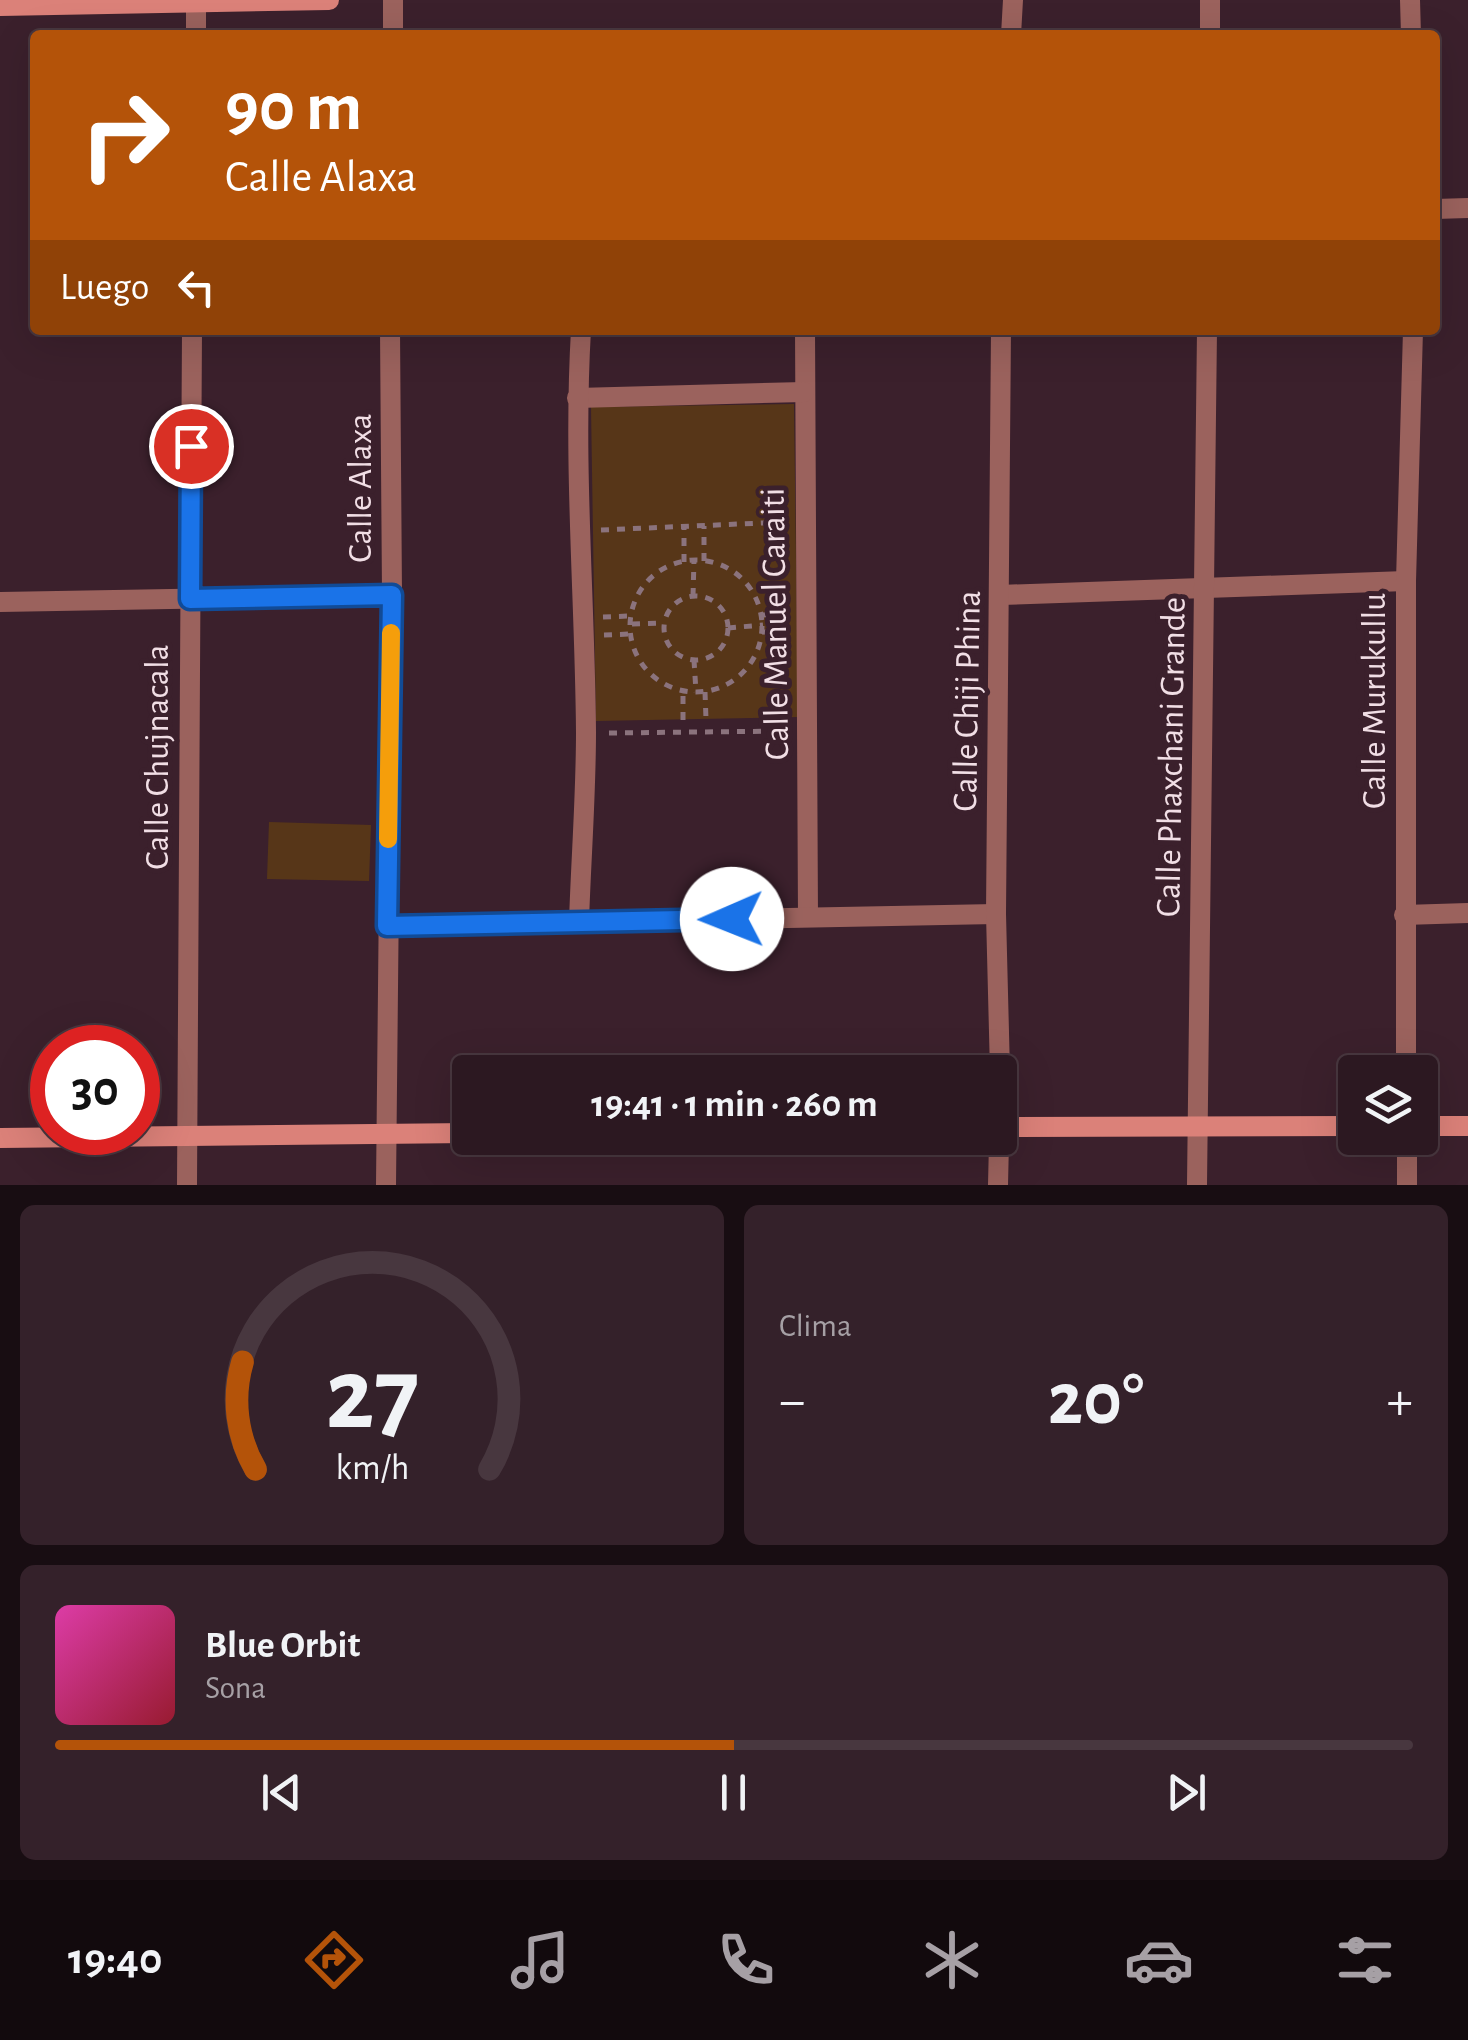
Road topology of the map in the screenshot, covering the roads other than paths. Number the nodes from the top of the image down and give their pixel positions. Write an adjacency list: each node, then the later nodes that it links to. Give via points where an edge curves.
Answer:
1 (329, 0): 6 (street)
2 (394, 0): 9 (street)
3 (1013, 0): 10 (street)
4 (1210, 0): 11 (street)
5 (1410, 0): 12 (street)
6 (196, 1): 7 (street); 8 (street)
7 (0, 6)
8 (196, 30)
9 (393, 30)
10 (1011, 30)
11 (1210, 30)
12 (1411, 30)
13 (1468, 208): 14 (street)
14 (1440, 209)
15 (192, 335): 28 (street, Calle Chujnacala)
16 (390, 335): 26 (street, Calle Alaxa)
17 (581, 335): 23 (street)
18 (805, 335): 22 (street, Calle Manuel Caraiti)
19 (1001, 335): 27 (street, Calle Chiji Phina)
20 (1207, 335): 25 (street, Calle Phaxchani Grande)
21 (1413, 335): 24 (street, Calle Murukullu)
22 (804, 392): 23 (street); 33 (street, Calle Manuel Caraiti)
23 (577, 398): 34 (street, via 586,734)
24 (1406, 581): 25 (street); 32 (street, Calle Murukullu)
25 (1205, 587): 27 (street); 38 (street, Calle Phaxchani Grande)
26 (392, 595): 28 (street); 35 (street, Calle Alaxa)
27 (1000, 596): 31 (street, Calle Chiji Phina)
28 (190, 599): 29 (street); 45 (street, Calle Chujnacala)
29 (0, 602)
30 (1468, 913): 32 (street)
31 (996, 914): 33 (street); 36 (street, Calle Chiji Phina)
32 (1404, 915): 37 (street, Calle Murukullu)
33 (808, 917): 34 (street)
34 (579, 922): 35 (street)
35 (387, 926): 44 (street, Calle Alaxa)
36 (1000, 1055)
37 (1406, 1055)
38 (1197, 1126): 39 (street); 42 (street); 52 (street, Calle Phaxchani Grande)
39 (1338, 1126)
40 (1438, 1126): 41 (street)
41 (1468, 1126)
42 (1017, 1127)
43 (452, 1132): 44 (street)
44 (386, 1134): 45 (street); 50 (street, Calle Alaxa)
45 (187, 1136): 46 (street); 49 (street, Calle Chujnacala)
46 (0, 1138)
47 (999, 1155): 51 (street)
48 (1407, 1155): 53 (street)
49 (187, 1185)
50 (386, 1185)
51 (998, 1185)
52 (1197, 1185)
53 (1406, 1185)

